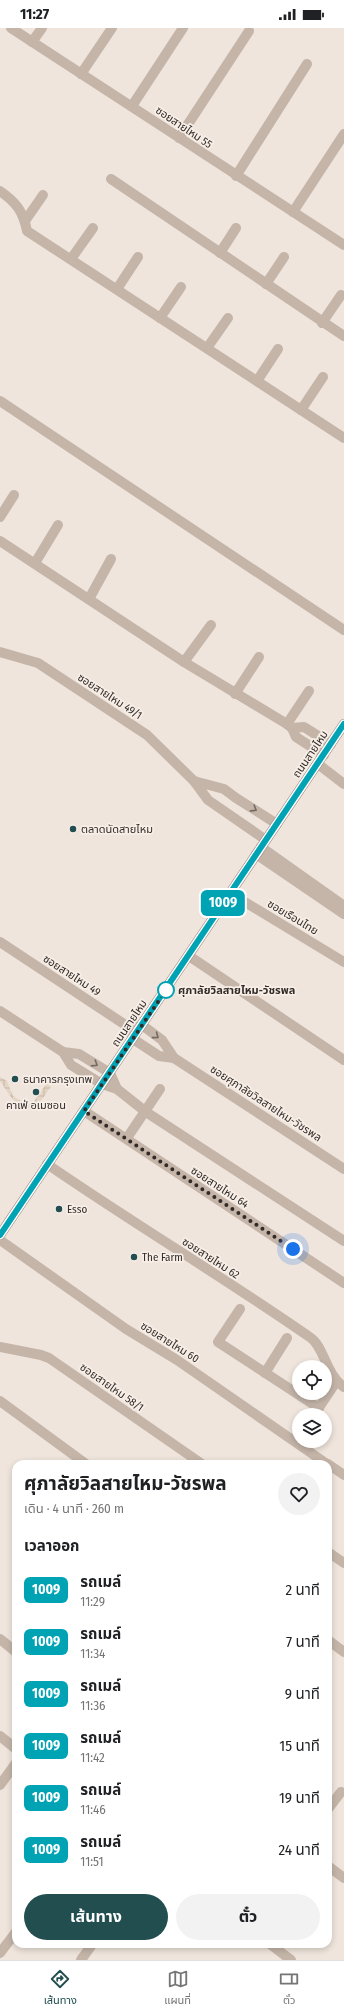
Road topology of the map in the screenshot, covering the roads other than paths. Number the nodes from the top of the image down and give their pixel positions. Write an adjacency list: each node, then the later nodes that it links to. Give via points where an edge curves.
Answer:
1 (11, 28): 6 (street, ซอยสายไหม 55)
2 (42, 28): 6 (street)
3 (112, 28): 8 (street)
4 (183, 28): 9 (street)
5 (250, 31): 11 (street)
6 (32, 42): 8 (street, ซอยสายไหม 55)
7 (307, 64): 12 (street)
8 (81, 74): 9 (street, ซอยสายไหม 55)
9 (132, 106): 11 (street, ซอยสายไหม 55)
10 (344, 134): 16 (street)
11 (179, 138): 12 (street, ซอยสายไหม 55)
12 (236, 176): 16 (street, ซอยสายไหม 55)
13 (111, 179): 21 (street)
14 (0, 191): 17 (street, via 17,204)
15 (43, 195): 17 (street)
16 (292, 212): 20 (street, ซอยสายไหม 55)
17 (25, 221): 24 (street, via 27,231)
18 (93, 228): 24 (street)
19 (236, 228): 21 (street)
20 (344, 245)
21 (220, 253): 25 (street)
22 (138, 257): 27 (street)
23 (284, 257): 25 (street)
24 (71, 259): 27 (street)
25 (266, 284): 31 (street)
26 (181, 287): 29 (street)
27 (116, 289): 29 (street)
28 (341, 296): 31 (street)
29 (160, 318): 33 (street)
30 (228, 318): 33 (street)
31 (322, 323): 32 (street)
32 (344, 336)
33 (207, 348): 36 (street)
34 (278, 349): 36 (street)
35 (323, 377): 38 (street)
36 (257, 381): 38 (street)
37 (0, 401): 48 (street)
38 (301, 410): 39 (street)
39 (344, 438)
40 (14, 495): 41 (street)
41 (0, 517)
42 (58, 525): 45 (street)
43 (0, 541): 45 (street)
44 (111, 559): 46 (street)
45 (35, 563): 46 (street)
46 (89, 599): 51 (street)
47 (211, 625): 51 (street)
48 (344, 630)
49 (0, 652): 60 (street, ซอยสายไหม 49/1, via 38,663 147,735)
50 (259, 657): 53 (street)
51 (184, 662): 53 (street)
52 (309, 691): 55 (street)
53 (235, 694): 55 (street)
54 (344, 724): 56 (main road, ถนนสายไหม)
55 (290, 726): 57 (street, via 304,727); 58 (street, via 296,737)
56 (341, 736): 57 (main road, ถนนสายไหม)
57 (331, 744): 58 (main road, ถนนสายไหม)
58 (324, 754): 59 (main road, ถนนสายไหม)
59 (318, 764): 61 (street); 64 (main road, ถนนสายไหม)
60 (194, 781): 62 (street, ซอยสายไหม 49/1, via 224,789); 63 (street, ซอยสายไหม 49/1, via 208,800)
61 (344, 784)
62 (236, 798): 63 (street); 64 (street, ซอยสายไหม 49/1, one-way to 64)
63 (226, 813): 65 (street, ซอยสายไหม 49/1)
64 (277, 824): 65 (main road, ถนนสายไหม)
65 (261, 847): 66 (main road, ถนนสายไหม); 67 (street); 68 (street)
66 (230, 893): 70 (main road, ถนนสายไหม); 71 (street, ซอยเรือนไทย)
67 (344, 906)
68 (344, 914)
69 (0, 942): 74 (street, ซอยสายไหม 49)
70 (189, 956): 73 (main road, ถนนสายไหม); 78 (street)
71 (344, 962)
72 (0, 1011): 76 (street)
73 (142, 1025): 74 (street); 75 (main road, ถนนสายไหม); 77 (street, one-way to 77, via 162,1040)
74 (130, 1028): 75 (street)
75 (133, 1039): 77 (street, via 159,1056); 79 (main road, ถนนสายไหม)
76 (64, 1052): 79 (street, one-way to 79, via 79,1054); 80 (street, via 71,1065)
77 (174, 1058): 87 (street, ซอยศุภาลัยวิลสายไหม-วัชรพล)
78 (344, 1060)
79 (110, 1073): 80 (main road, ถนนสายไหม); 81 (street)
80 (102, 1084): 81 (street); 83 (main road, ถนนสายไหม)
81 (117, 1089): 84 (street, ซอยสายไหม 64)
82 (160, 1089): 84 (street)
83 (84, 1111): 86 (main road, ถนนสายไหม); 91 (street, ซอยสายไหม 64)
84 (146, 1112): 85 (street); 90 (street, ซอยสายไหม 64)
85 (130, 1135)
86 (47, 1164): 88 (main road, ถนนสายไหม); 96 (street, ซอยสายไหม 62, via 313,1339)
87 (344, 1169)
88 (0, 1234)
89 (0, 1240): 102 (street, ซอยสายไหม 60, via 126,1329 177,1360)
90 (344, 1241)
91 (344, 1283)
92 (240, 1309): 95 (street, via 218,1342)
93 (287, 1338): 95 (street)
94 (0, 1348): 101 (street, ซอยสายไหม 58/1, via 49,1358)
95 (265, 1373): 98 (street)
96 (340, 1385): 99 (street)
97 (0, 1401): 100 (street)
98 (311, 1408)
99 (320, 1408)
100 (81, 1460)
101 (196, 1460)
102 (322, 1460)
103 (332, 1467): 104 (street, ซอยสายไหม 60)
104 (344, 1476)
105 (332, 1555): 106 (street)
106 (344, 1563)
107 (0, 1639): 109 (street)
108 (332, 1643): 110 (street)
109 (12, 1649)
110 (344, 1652)
111 (0, 1736): 112 (street)
112 (12, 1746)
113 (12, 1768): 114 (street)
114 (0, 1785)
115 (342, 1792): 116 (street)
116 (332, 1805)
117 (332, 1869): 118 (street)
118 (344, 1878)
119 (12, 1937): 122 (street)
120 (90, 1948): 124 (street)
121 (275, 1948): 123 (street)
122 (0, 1953)
123 (289, 1959)
124 (81, 1960)

